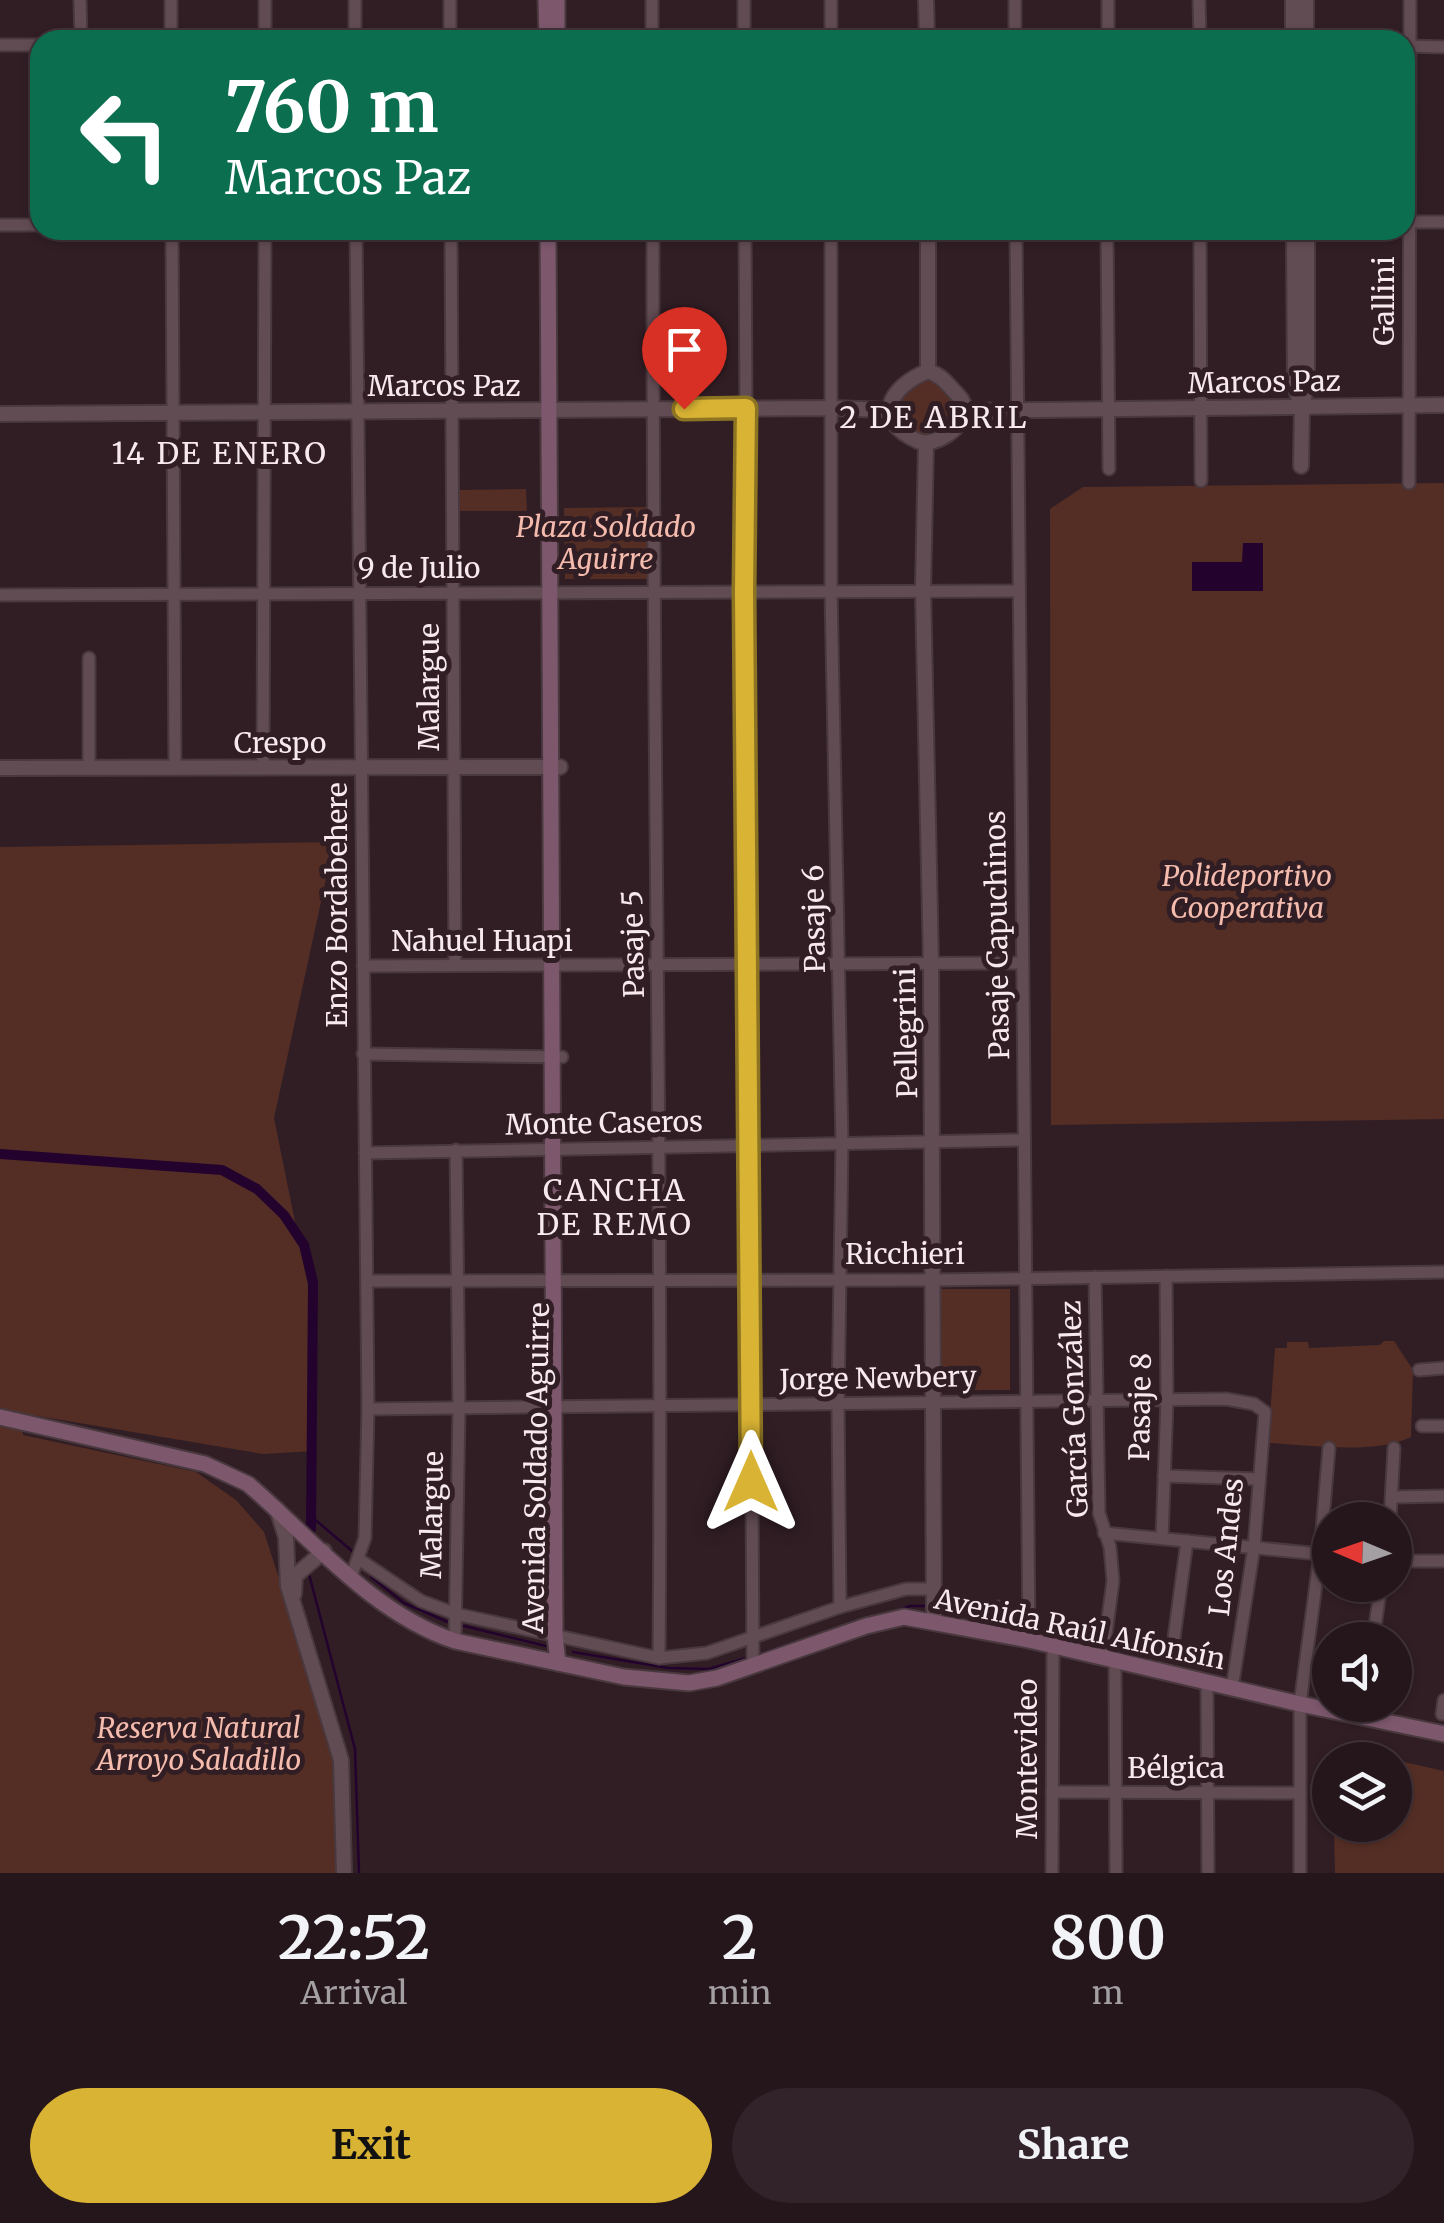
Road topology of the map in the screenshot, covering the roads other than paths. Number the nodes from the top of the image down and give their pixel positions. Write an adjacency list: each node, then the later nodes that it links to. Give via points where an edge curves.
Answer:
1 (80, 0): 18 (street)
2 (171, 0): 19 (street)
3 (265, 0): 20 (street)
4 (355, 0): 21 (street)
5 (450, 0): 22 (street)
6 (546, 0): 23 (main road)
7 (557, 0): 24 (main road)
8 (652, 0): 25 (street)
9 (744, 0): 26 (street)
10 (831, 0): 27 (street)
11 (926, 0): 28 (street)
12 (1015, 0): 29 (street)
13 (1108, 0): 30 (street)
14 (1200, 0): 31 (street)
15 (1293, 0): 32 (street)
16 (1306, 0): 33 (street)
17 (1410, 0): 34 (street, Gallini)
18 (81, 30)
19 (172, 30)
20 (265, 30)
21 (355, 30)
22 (450, 30)
23 (546, 30)
24 (557, 30)
25 (652, 30)
26 (744, 30)
27 (831, 30)
28 (927, 30)
29 (1016, 30)
30 (1108, 30)
31 (1200, 30)
32 (1293, 30)
33 (1306, 30)
34 (1408, 30)
35 (0, 45): 36 (street)
36 (30, 45)
37 (1415, 46): 38 (street)
38 (1444, 46)
39 (1415, 222): 40 (street)
40 (1444, 222)
41 (0, 225): 42 (street)
42 (30, 225)
43 (172, 240): 75 (street)
44 (265, 240): 74 (street)
45 (356, 240): 72 (street, Enzo Bordabehere)
46 (451, 240): 68 (street, Malargue)
47 (548, 240): 69 (main road, Avenida Soldado Aguirre)
48 (558, 240): 69 (main road, Avenida Soldado Aguirre)
49 (653, 240): 66 (street, Pasaje 5)
50 (745, 240): 63 (street)
51 (831, 240): 64 (street, Pasaje 6)
52 (928, 240): 59 (street)
53 (1016, 240): 71 (street, Pasaje Capuchinos)
54 (1108, 240): 67 (street)
55 (1200, 240): 65 (street)
56 (1294, 240): 62 (street, via 1294,386)
57 (1307, 240): 62 (street)
58 (1407, 240): 60 (street, Gallini)
59 (928, 371): 70 (street); 73 (street, via 944,378)
60 (1409, 406): 61 (street, Marcos Paz); 62 (street, Marcos Paz); 81 (street, Gallini)
61 (1444, 406)
62 (1302, 407): 65 (street, Marcos Paz); 78 (street)
63 (746, 408): 64 (street, Marcos Paz); 66 (street, Marcos Paz); 85 (street)
64 (831, 408): 70 (street, Marcos Paz); 86 (street, Pasaje 6)
65 (1200, 408): 67 (street, Marcos Paz); 80 (street)
66 (653, 409): 69 (street, Marcos Paz); 84 (street, Pasaje 5)
67 (1107, 409): 71 (street, Marcos Paz); 79 (street)
68 (452, 410): 69 (street, Marcos Paz); 72 (street, Marcos Paz); 88 (street, Malargue)
69 (554, 410): 89 (main road, Avenida Soldado Aguirre)
70 (887, 410): 77 (street, via 890,420)
71 (1017, 410): 73 (street, Marcos Paz); 83 (street, Pasaje Capuchinos)
72 (359, 411): 74 (street, Marcos Paz); 87 (street, Enzo Bordabehere)
73 (965, 411): 77 (street, via 938,441)
74 (264, 412): 75 (street, Marcos Paz); 91 (street)
75 (173, 413): 76 (street, Marcos Paz); 90 (street)
76 (0, 414)
77 (926, 444): 82 (street, Pellegrini)
78 (1301, 466)
79 (1109, 469)
80 (1201, 481)
81 (1408, 483)
82 (923, 591): 83 (street, 9 de Julio); 86 (street, 9 de Julio); 102 (street, Pellegrini)
83 (1018, 591): 101 (street, Pasaje Capuchinos)
84 (652, 592): 85 (street, 9 de Julio); 89 (street, 9 de Julio); 106 (street, Pasaje 5)
85 (744, 592): 86 (street, 9 de Julio); 104 (street)
86 (831, 592): 105 (street, Pasaje 6)
87 (360, 593): 88 (street, 9 de Julio); 91 (street, 9 de Julio); 100 (street, Enzo Bordabehere)
88 (453, 593): 89 (street, 9 de Julio); 94 (street, Malargue)
89 (554, 593): 95 (main road, Avenida Soldado Aguirre)
90 (174, 594): 91 (street, 9 de Julio); 92 (street, 9 de Julio); 98 (street)
91 (264, 594): 99 (street)
92 (0, 595)
93 (89, 658): 97 (street)
94 (454, 767): 95 (street, Crespo); 100 (street, Crespo); 103 (street, Malargue)
95 (555, 767): 108 (main road, Avenida Soldado Aguirre)
96 (0, 768): 97 (street, Crespo)
97 (90, 768): 98 (street, Crespo)
98 (175, 768): 99 (street, Crespo)
99 (263, 768): 100 (street, Crespo)
100 (362, 768): 107 (street, Enzo Bordabehere)
101 (1022, 962): 102 (street, Nahuel Huapi); 111 (street, Pasaje Capuchinos)
102 (931, 963): 105 (street, Nahuel Huapi); 112 (street, Pellegrini)
103 (455, 964): 107 (street, Nahuel Huapi); 108 (street, Nahuel Huapi)
104 (747, 964): 105 (street, Nahuel Huapi); 106 (street, Nahuel Huapi); 114 (street)
105 (841, 964): 113 (street, Pasaje 6)
106 (658, 965): 108 (street, Nahuel Huapi); 115 (street, Pasaje 5)
107 (363, 966): 109 (street, Enzo Bordabehere)
108 (556, 966): 110 (main road, Avenida Soldado Aguirre)
109 (363, 1054): 110 (street); 118 (street, Enzo Bordabehere)
110 (557, 1057): 117 (main road, Avenida Soldado Aguirre)
111 (1024, 1140): 112 (street, Monte Caseros); 122 (street, Pasaje Capuchinos)
112 (932, 1142): 113 (street, Monte Caseros); 128 (street, Pellegrini)
113 (842, 1144): 114 (street, Monte Caseros); 127 (street, Pasaje 6)
114 (749, 1146): 115 (street, Monte Caseros); 126 (street)
115 (660, 1148): 117 (street, Monte Caseros); 125 (street, Pasaje 5)
116 (456, 1150): 117 (street, Monte Caseros); 118 (street, Monte Caseros); 123 (street, Malargue)
117 (557, 1150): 124 (main road, Avenida Soldado Aguirre)
118 (364, 1153): 129 (street, Enzo Bordabehere)
119 (1444, 1272): 120 (street, Ricchieri)
120 (1166, 1276): 121 (street, Ricchieri); 133 (street, Pasaje 8)
121 (1095, 1277): 122 (street, Ricchieri); 132 (street, García González)
122 (1025, 1278): 128 (street, Ricchieri); 135 (street, Pasaje Capuchinos)
123 (457, 1280): 124 (street, Ricchieri); 129 (street, Ricchieri); 140 (street, Malargue)
124 (558, 1280): 125 (street, Ricchieri); 139 (main road, Avenida Soldado Aguirre)
125 (660, 1280): 126 (street, Ricchieri); 138 (street, Pasaje 5)
126 (750, 1280): 127 (street, Ricchieri); 136 (street)
127 (840, 1280): 128 (street, Ricchieri); 137 (street, Pasaje 6)
128 (934, 1280): 134 (street, Pellegrini)
129 (366, 1281): 141 (street, Enzo Bordabehere)
130 (1444, 1368): 131 (street)
131 (1418, 1370)
132 (1100, 1400): 133 (street, Jorge Newbery); 135 (street, Jorge Newbery); 155 (street, García González)
133 (1167, 1400): 142 (street, Jorge Newbery, via 1226,1399); 148 (street, Pasaje 8)
134 (934, 1402): 135 (street, Jorge Newbery); 137 (street, Jorge Newbery); 166 (street, Pellegrini)
135 (1026, 1402): 173 (street, Pasaje Capuchinos)
136 (751, 1404): 137 (street, Jorge Newbery); 138 (street, Jorge Newbery); 172 (street)
137 (838, 1404): 169 (street, Pasaje 6)
138 (661, 1406): 139 (street, Jorge Newbery); 179 (street, Pasaje 5)
139 (559, 1407): 140 (street, Jorge Newbery); 176 (main road, Avenida Soldado Aguirre)
140 (459, 1408): 141 (street, Jorge Newbery); 170 (street, Malargue)
141 (368, 1409): 162 (street, Enzo Bordabehere)
142 (1265, 1412): 149 (street, Los Andes)
143 (0, 1417): 154 (main road, Avenida Raúl Alfonsín, via 204,1464 248,1484)
144 (1422, 1426): 145 (street)
145 (1444, 1426)
146 (1329, 1448): 152 (street)
147 (1394, 1448): 151 (street)
148 (1164, 1476): 149 (street); 156 (street, Pasaje 8)
149 (1259, 1478): 159 (street, Los Andes)
150 (1444, 1496): 151 (street)
151 (1394, 1497): 153 (street)
152 (1327, 1502)
153 (1393, 1502)
154 (277, 1509): 158 (main road, Avenida Raúl Alfonsín); 160 (street)
155 (1104, 1533): 156 (street); 178 (street, García González, via 1113,1582)
156 (1162, 1538): 157 (street)
157 (1188, 1541): 159 (street); 177 (street)
158 (318, 1546): 160 (street, via 301,1541); 165 (main road, Avenida Raúl Alfonsín); 167 (street, via 295,1576)
159 (1254, 1548): 161 (street); 182 (street, Los Andes)
160 (286, 1549): 167 (street)
161 (1312, 1553)
162 (360, 1560): 165 (street, Enzo Bordabehere); 170 (street, via 421,1601)
163 (1412, 1561): 164 (street)
164 (1444, 1561)
165 (351, 1576): 174 (main road, Avenida Raúl Alfonsín, via 408,1622)
166 (934, 1590): 169 (street, via 906,1589); 171 (street, Pellegrini)
167 (294, 1600): 191 (street, via 341,1760)
168 (1317, 1602): 184 (street)
169 (840, 1607): 172 (street)
170 (456, 1614): 174 (street, Malargue); 176 (street)
171 (934, 1622): 173 (main road, Avenida Raúl Alfonsín, via 997,1620); 180 (main road, Avenida Raúl Alfonsín, via 904,1617)
172 (752, 1636): 179 (street, via 693,1656); 180 (street)
173 (1029, 1640): 175 (main road, Avenida Raúl Alfonsín)
174 (455, 1641): 176 (main road, Avenida Raúl Alfonsín)
175 (1053, 1645): 178 (main road, Avenida Raúl Alfonsín); 187 (street, Montevideo)
176 (559, 1646): 179 (street); 180 (main road, Avenida Raúl Alfonsín, via 624,1677 675,1683)
177 (1172, 1653)
178 (1109, 1657): 181 (main road, Avenida Raúl Alfonsín); 188 (street, García González)
179 (659, 1658)
180 (753, 1666)
181 (1207, 1682): 182 (main road, Avenida Raúl Alfonsín); 189 (street)
182 (1232, 1688): 184 (main road, Avenida Raúl Alfonsín)
183 (1444, 1700): 185 (street)
184 (1300, 1704): 186 (main road, Avenida Raúl Alfonsín); 190 (street)
185 (1442, 1714)
186 (1444, 1734)
187 (1052, 1792): 188 (street, Bélgica); 192 (street, Montevideo)
188 (1116, 1793): 189 (street, Bélgica); 193 (street, García González)
189 (1208, 1793): 190 (street, Bélgica); 194 (street)
190 (1300, 1793): 195 (street)
191 (344, 1873)
192 (1052, 1873)
193 (1116, 1873)
194 (1208, 1873)
195 (1300, 1873)

